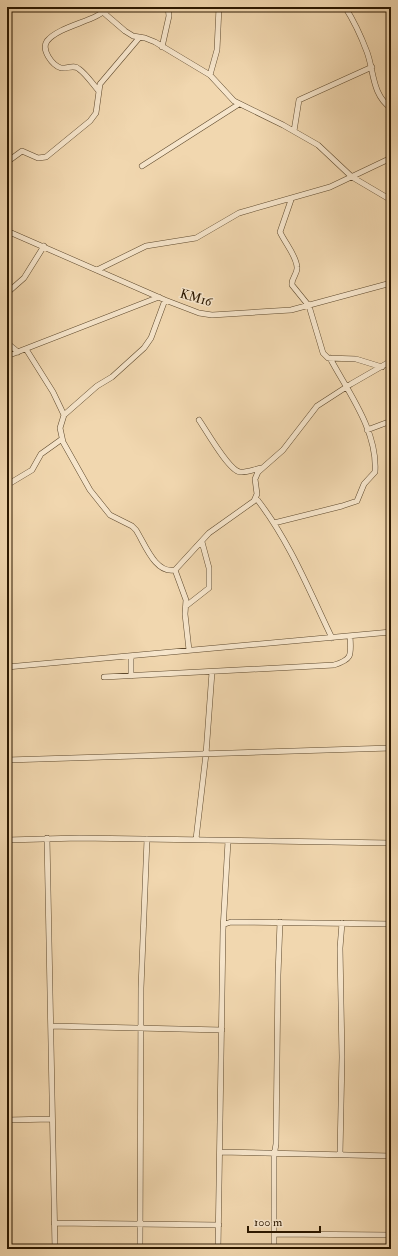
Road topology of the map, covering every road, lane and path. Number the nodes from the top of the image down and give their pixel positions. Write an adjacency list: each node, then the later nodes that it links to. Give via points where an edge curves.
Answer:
1 (101, 7): 6 (street)
2 (108, 7): 6 (street)
3 (168, 7): 8 (street, via 169,16)
4 (219, 7): 10 (street, via 217,50)
5 (346, 7): 9 (street)
6 (104, 13): 7 (street, via 125,31); 11 (street, via 84,20 51,38 45,48 47,55 58,66 79,69)
7 (139, 38): 8 (street, via 145,38); 11 (street, via 104,77)
8 (162, 47): 10 (street)
9 (372, 67): 13 (street, via 375,88); 14 (street, via 299,100)
10 (210, 75): 12 (street)
11 (98, 90): 16 (street, via 94,116 60,147 41,158 20,151)
12 (239, 104): 14 (street); 17 (street)
13 (391, 108)
14 (294, 131): 18 (street, via 318,145)
15 (391, 158): 18 (street)
16 (7, 162)
17 (142, 166)
18 (352, 177): 19 (street, via 330,188); 20 (street)
19 (291, 200): 23 (street, via 239,213 193,238 146,246); 28 (street, via 280,232 297,264 292,285)
20 (391, 200)
21 (7, 231): 22 (street, KM16)
22 (44, 246): 23 (street, KM16); 25 (street, via 24,278)
23 (97, 270): 26 (street, KM16)
24 (391, 283): 28 (street, KM16)
25 (7, 293)
26 (159, 297): 27 (street, KM16); 30 (street)
27 (165, 300): 28 (street, KM16, via 199,313 212,315 291,310); 37 (street, via 151,338 144,348)
28 (309, 306): 33 (street, via 323,353)
29 (7, 343): 31 (street)
30 (26, 349): 31 (street); 37 (street)
31 (18, 352): 32 (street)
32 (7, 356)
33 (330, 358): 34 (street); 36 (street)
34 (387, 364): 35 (street); 36 (street)
35 (391, 370)
36 (346, 387): 40 (street); 42 (street, via 317,406 283,450)
37 (64, 415): 41 (street, via 60,428)
38 (199, 420): 42 (street, via 235,470 241,472)
39 (391, 421): 40 (street)
40 (367, 430): 45 (street, via 372,445 375,472 364,484 357,500)
41 (62, 438): 43 (street, via 41,454 32,470); 47 (street, via 85,482 110,515 136,530 160,566)
42 (263, 468): 44 (street, via 255,479)
43 (7, 485)
44 (256, 498): 45 (street); 46 (street)
45 (274, 523): 51 (street)
46 (202, 542): 47 (street); 48 (street, via 209,568 209,588)
47 (176, 570): 48 (street)
48 (186, 606): 52 (street)
49 (391, 632): 50 (street)
50 (350, 636): 51 (street); 55 (street, via 350,657 334,666)
51 (332, 638): 52 (street)
52 (189, 650): 53 (street)
53 (131, 656): 54 (street); 56 (street)
54 (7, 667)
55 (212, 672): 56 (street); 59 (street)
56 (131, 676): 57 (street)
57 (104, 677)
58 (391, 748): 59 (street)
59 (206, 754): 60 (street); 63 (street)
60 (7, 760)
61 (47, 838): 62 (street); 64 (street); 71 (street)
62 (147, 839): 63 (street); 72 (street)
63 (196, 839): 65 (street)
64 (7, 840)
65 (228, 841): 66 (street); 69 (street)
66 (391, 843)
67 (280, 922): 68 (street); 69 (street); 77 (street)
68 (342, 923): 70 (street); 78 (street)
69 (225, 924): 73 (street)
70 (391, 924)
71 (51, 1026): 72 (street); 74 (street)
72 (141, 1028): 73 (street); 81 (street)
73 (222, 1030): 76 (street)
74 (52, 1119): 75 (street); 80 (street)
75 (7, 1120)
76 (220, 1152): 77 (street); 82 (street)
77 (275, 1152): 78 (street); 83 (street)
78 (340, 1154): 79 (street)
79 (391, 1156)
80 (54, 1223): 81 (street); 85 (street)
81 (140, 1224): 82 (street); 86 (street)
82 (219, 1225): 87 (street)
83 (274, 1234): 84 (street); 88 (street)
84 (391, 1235)
85 (55, 1249)
86 (140, 1249)
87 (218, 1249)
88 (274, 1249)

